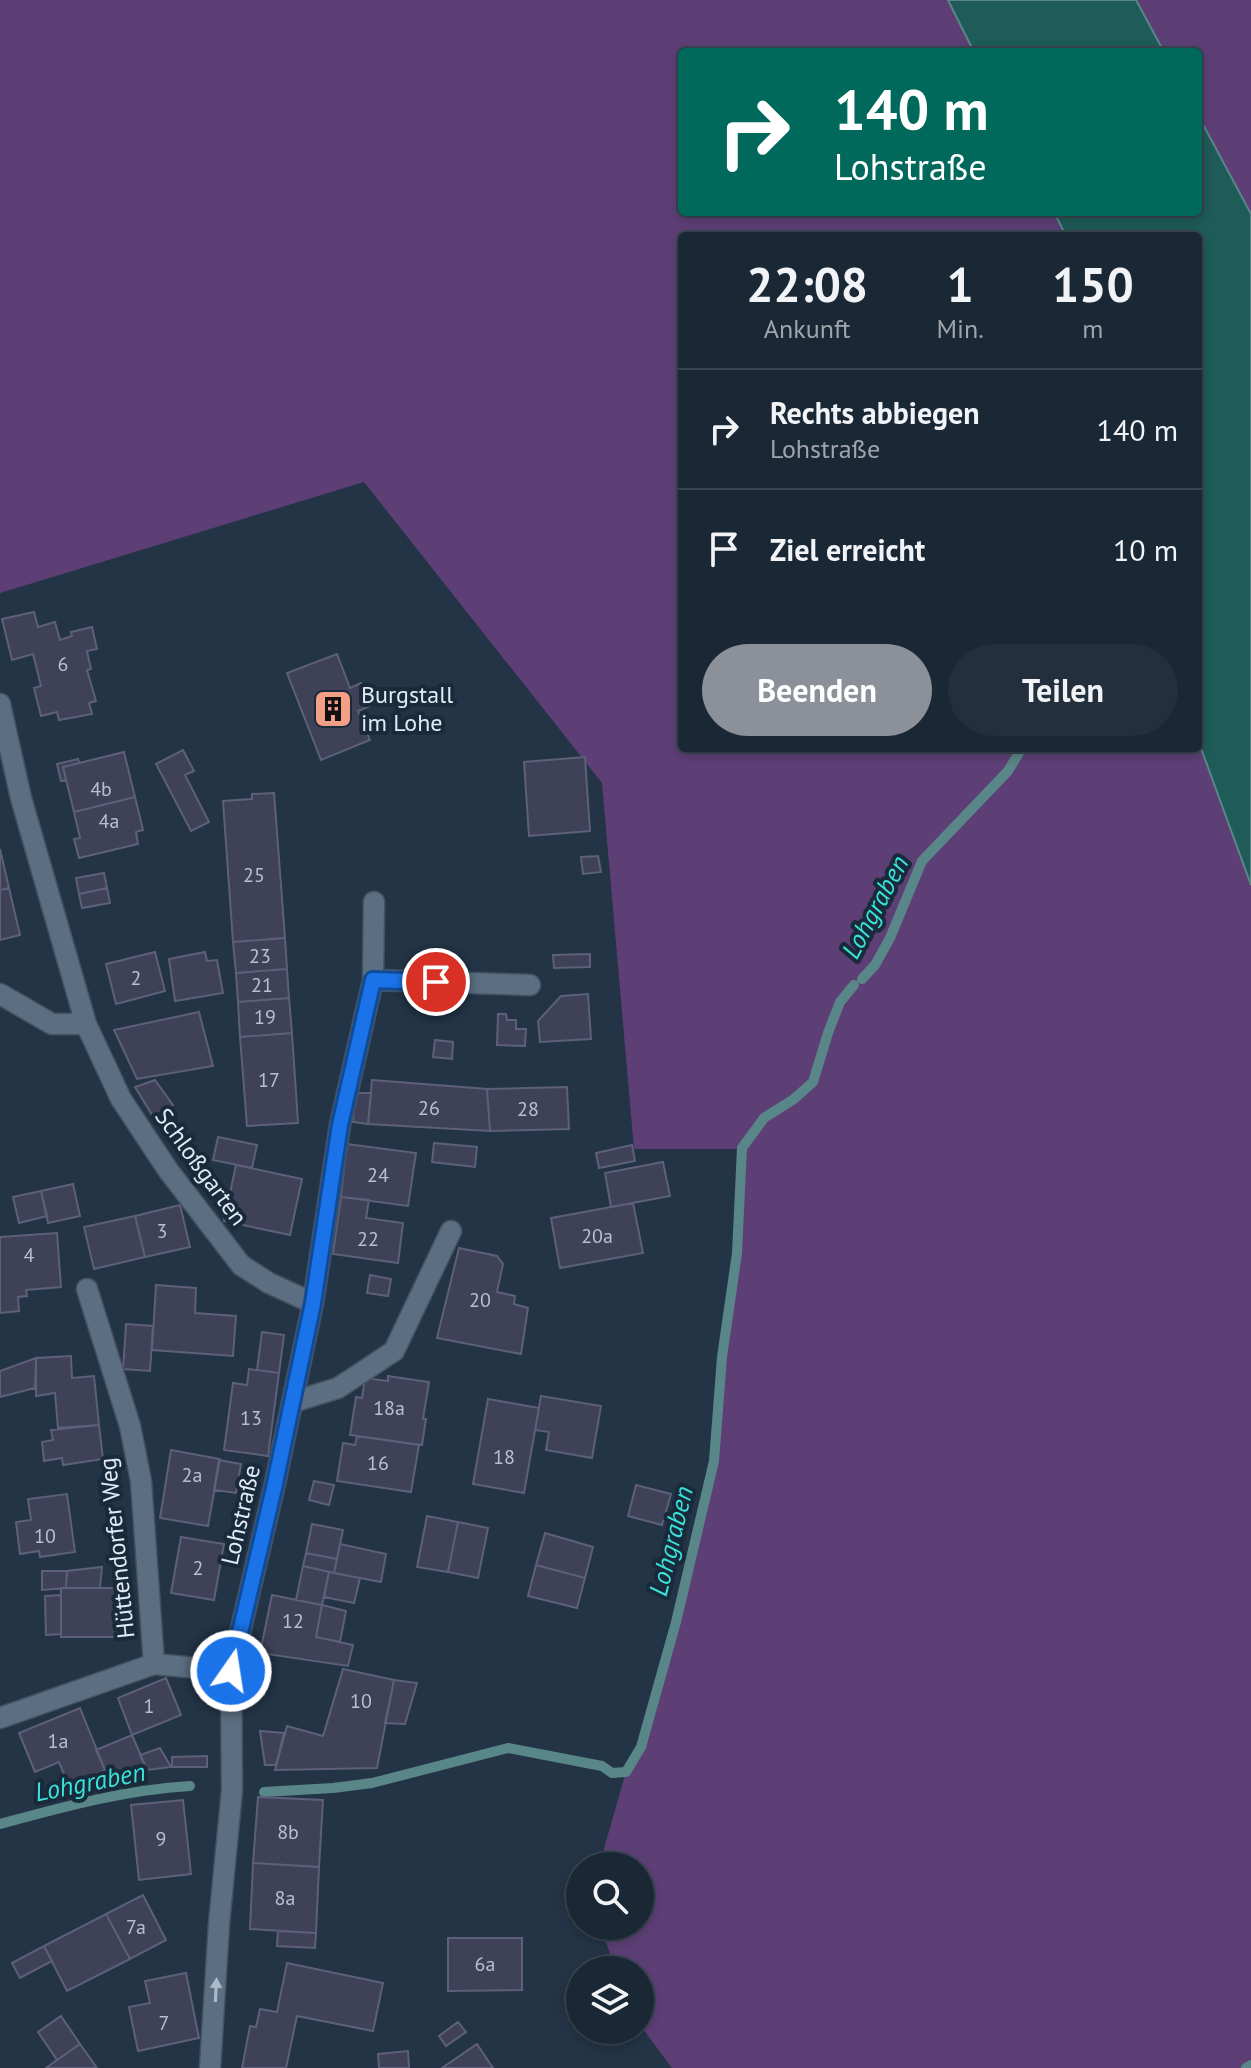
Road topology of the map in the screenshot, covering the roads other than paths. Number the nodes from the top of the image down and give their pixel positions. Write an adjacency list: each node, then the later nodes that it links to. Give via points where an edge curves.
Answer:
1 (0, 704): 6 (street, Schloßgarten, via 21,798)
2 (374, 902): 3 (street, Lohstraße)
3 (373, 980): 4 (street); 9 (street, Lohstraße, via 340,1125)
4 (530, 985)
5 (0, 994): 6 (street, via 52,1024)
6 (86, 1024): 9 (street, Schloßgarten, via 129,1111 241,1265)
7 (451, 1231): 10 (street, via 394,1351 338,1388)
8 (87, 1289): 11 (street, Hüttendorfer Weg, via 130,1426 141,1481)
9 (313, 1303): 10 (street, Lohstraße)
10 (293, 1402): 12 (street, Lohstraße)
11 (154, 1664): 12 (street, Hüttendorfer Weg); 13 (street, Hüttendorfer Weg)
12 (231, 1671): 14 (street, Lohstraße, one-way to 12, via 232,1790)
13 (0, 1718)
14 (210, 2068)

